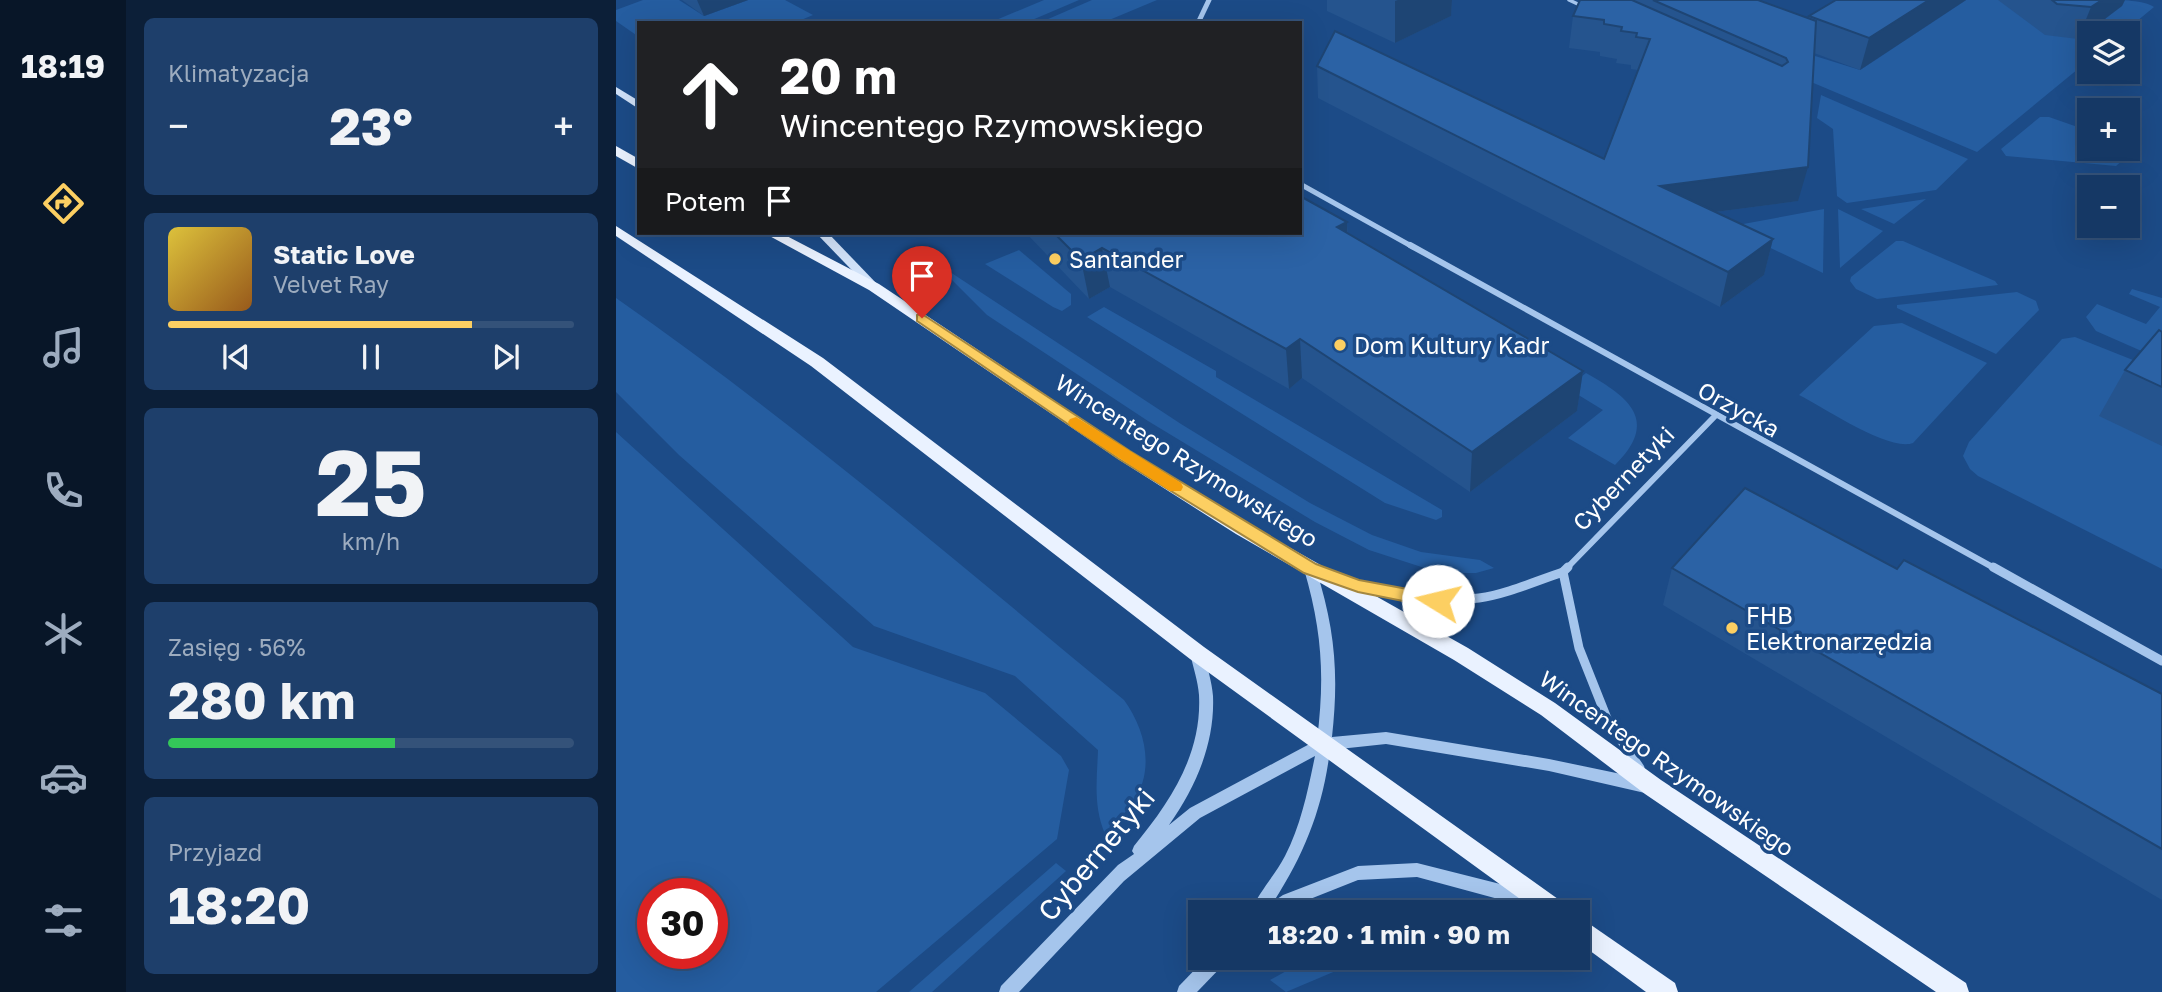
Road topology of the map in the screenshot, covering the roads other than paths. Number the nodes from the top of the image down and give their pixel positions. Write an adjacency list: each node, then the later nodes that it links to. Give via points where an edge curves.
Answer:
1 (1209, 0): 4 (street)
2 (1569, 0): 3 (lane)
3 (1584, 7)
4 (1200, 21)
5 (616, 90): 6 (main road)
6 (637, 105)
7 (616, 149): 8 (main road)
8 (637, 165)
9 (1302, 185): 14 (street, Orzycka)
10 (616, 230): 17 (main road, via 817,362)
11 (775, 235): 13 (main road)
12 (824, 235): 13 (main road, Wincentego Rzymowskiego)
13 (874, 286): 15 (main road, Wincentego Rzymowskiego, via 1124,455)
14 (1716, 415): 16 (street, Cybernetyki); 18 (street, Orzycka)
15 (1310, 569): 16 (street, Cybernetyki, via 1358,586 1438,601 1482,598); 19 (street, via 1327,641); 20 (main road, Wincentego Rzymowskiego, via 1537,702)
16 (1563, 572): 20 (street, via 1579,648 1608,721)
17 (1197, 653): 19 (main road); 21 (street, Cybernetyki, via 1206,717 1196,769 1163,823)
18 (2162, 661)
19 (1323, 744): 20 (street, via 1386,738); 21 (street, via 1195,813); 22 (street, via 1313,804 1291,860); 25 (main road)
20 (1653, 787): 31 (main road, Wincentego Rzymowskiego)
21 (1120, 875): 28 (street, Cybernetyki)
22 (1266, 900)
23 (1289, 900): 24 (street, via 1358,873 1417,870)
24 (1526, 900)
25 (1542, 900)
26 (1590, 936): 30 (main road)
27 (1206, 970): 29 (street)
28 (1007, 992)
29 (1185, 992)
30 (1666, 992)
31 (1956, 992)

